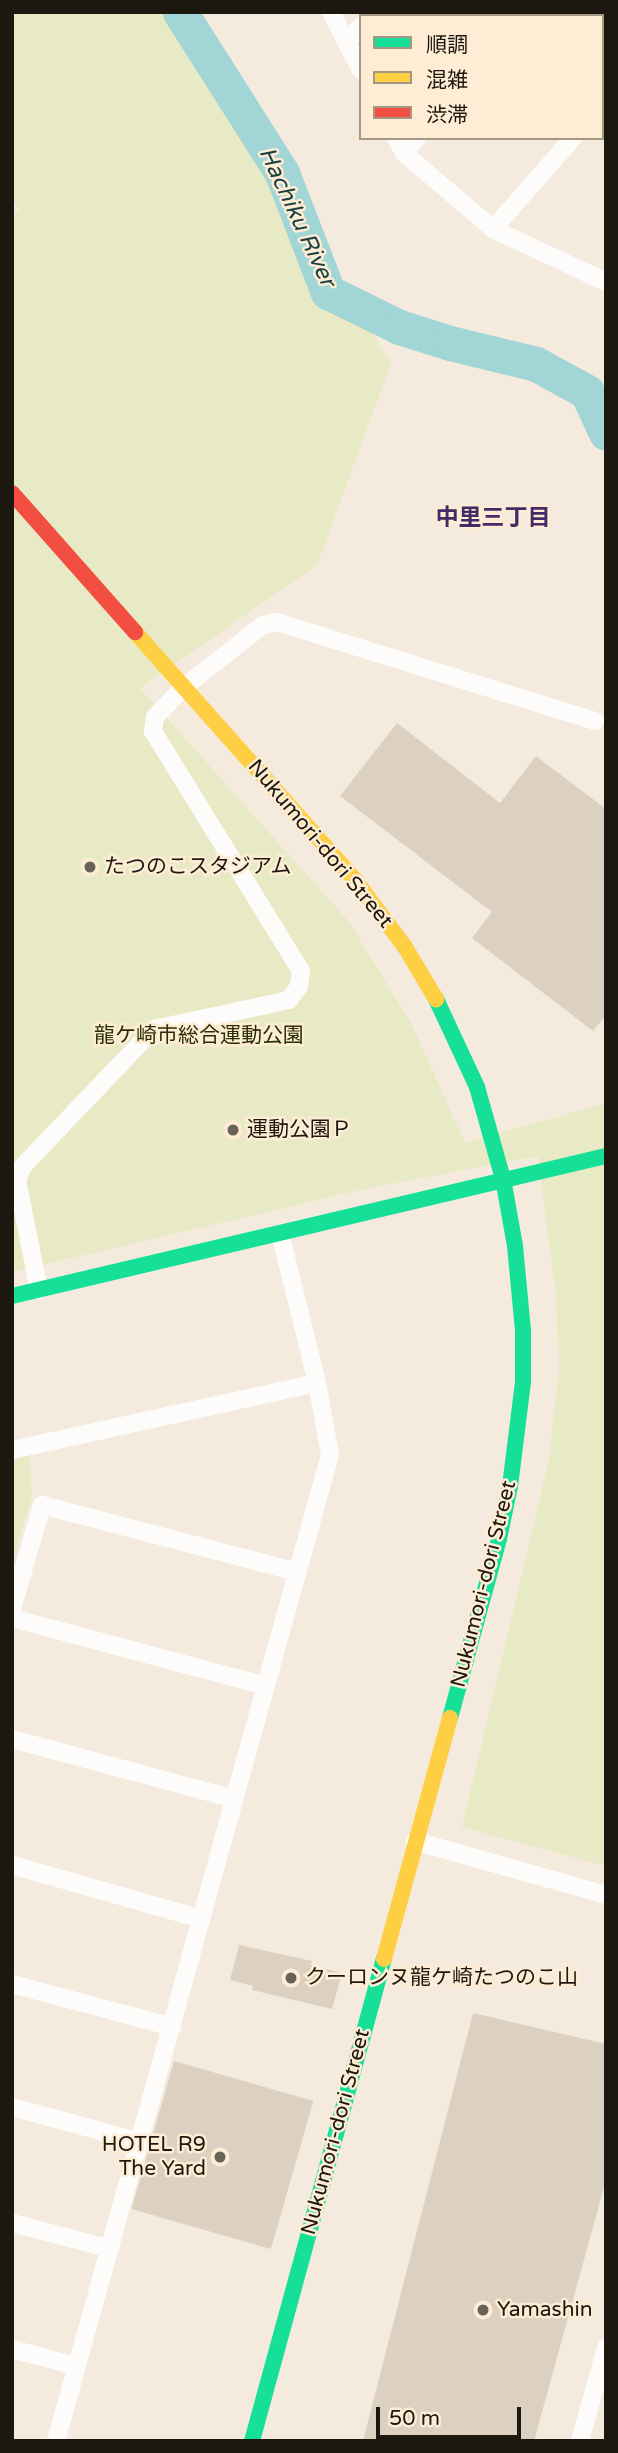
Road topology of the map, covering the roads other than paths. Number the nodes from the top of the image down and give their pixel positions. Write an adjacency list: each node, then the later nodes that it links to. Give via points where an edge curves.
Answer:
1 (331, 12): 3 (street)
2 (359, 28): 3 (street)
3 (346, 42): 4 (street)
4 (359, 66)
5 (571, 140): 7 (street)
6 (400, 146): 7 (street)
7 (492, 229): 8 (street)
8 (606, 282)
9 (12, 493): 10 (main road, Nukumori-dori Street)
10 (184, 687): 11 (street, via 263,625 277,622); 13 (main road, Nukumori-dori Street, via 355,880 405,947 460,1044); 15 (street, via 155,717 153,731 301,971 299,986 289,1000 154,1029 23,1166 17,1180)
11 (595, 720)
12 (606, 1157): 13 (main road)
13 (503, 1179): 14 (main road); 25 (main road, Nukumori-dori Street, via 523,1330 518,1435 499,1539)
14 (280, 1233): 15 (main road); 17 (street)
15 (39, 1290): 16 (main road)
16 (12, 1296)
17 (317, 1383): 18 (street); 19 (street, via 330,1455)
18 (12, 1450)
19 (297, 1573): 20 (street, via 42,1505); 22 (street)
20 (12, 1609)
21 (12, 1618): 22 (street)
22 (266, 1686): 24 (street)
23 (12, 1740): 24 (street)
24 (234, 1799): 28 (street)
25 (415, 1841): 27 (street); 39 (main road, Nukumori-dori Street)
26 (12, 1865): 28 (street)
27 (606, 1895)
28 (201, 1919): 30 (street)
29 (12, 1984): 30 (street)
30 (172, 2027): 32 (street)
31 (12, 2106): 32 (street)
32 (141, 2142): 34 (street)
33 (12, 2223): 34 (street)
34 (107, 2248): 37 (street)
35 (606, 2348): 40 (street)
36 (12, 2349): 37 (street)
37 (76, 2367): 38 (street)
38 (56, 2441)
39 (252, 2441)
40 (580, 2441)

